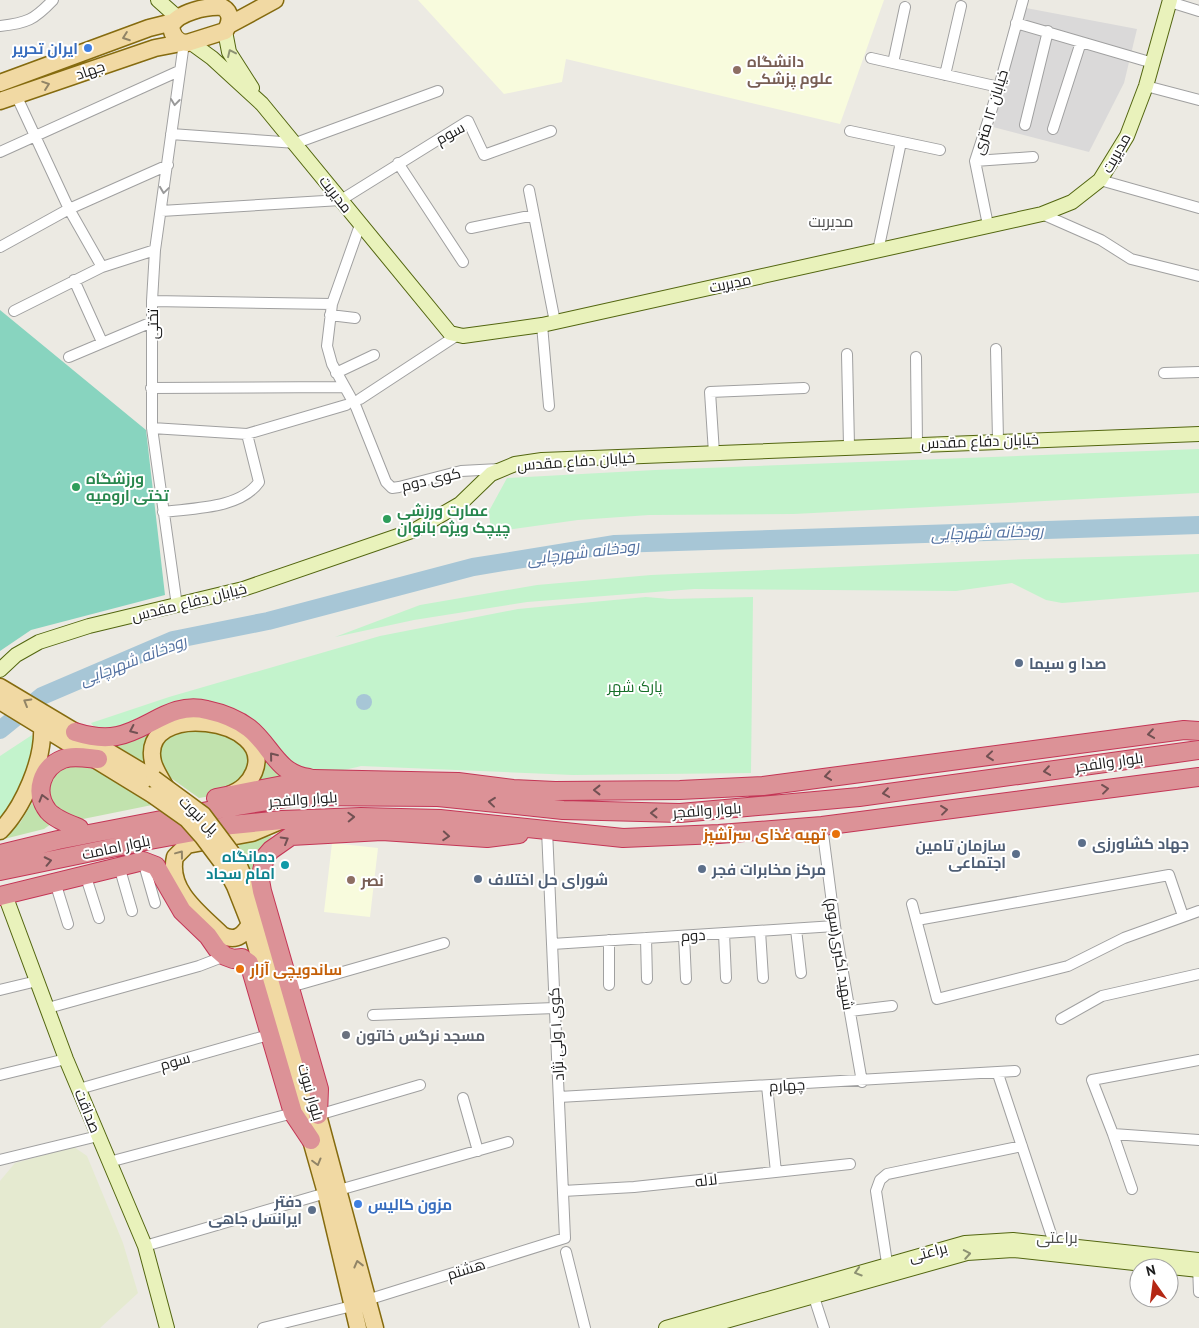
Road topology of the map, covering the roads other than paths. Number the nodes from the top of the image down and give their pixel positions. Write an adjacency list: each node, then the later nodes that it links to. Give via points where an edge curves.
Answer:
1 (53, 0): 12 (street, via 37,17 24,23)
2 (158, 0): 10 (street)
3 (1023, 0): 11 (street, خیابان ۱۲ متری)
4 (1170, 1): 9 (street); 21 (street, مدیریت)
5 (274, 2): 14 (main road, جهاد)
6 (231, 4): 10 (main road, جهاد); 14 (main road)
7 (961, 6): 23 (street)
8 (905, 7): 20 (street)
9 (1199, 11)
10 (175, 20): 13 (main road, جهاد); 17 (main road, via 173,35)
11 (1016, 23): 15 (street); 26 (street, خیابان ۱۲ متری)
12 (0, 26)
13 (149, 28): 18 (main road, via 158,35); 24 (main road, جهاد, one-way to 24)
14 (227, 28): 17 (main road, جهاد); 31 (street, مدیریت, one-way to 14, via 229,52)
15 (1048, 31): 16 (street); 32 (street)
16 (1081, 42): 21 (street); 33 (street)
17 (185, 43): 18 (main road, جهاد); 22 (street, تختی); 31 (street, مدیریت, via 212,58)
18 (155, 48): 28 (main road, جهاد, one-way to 18)
19 (871, 58): 20 (street)
20 (893, 63): 23 (street)
21 (1153, 63): 25 (street, مدیریت)
22 (179, 71): 36 (street, تختی, one-way to 36); 37 (street)
23 (945, 75): 26 (street)
24 (0, 83)
25 (1146, 86): 29 (street); 46 (street, مدیریت, via 1127,136)
26 (999, 87): 43 (street, خیابان ۱۲ متری)
27 (438, 91): 39 (street)
28 (16, 95): 30 (main road, جهاد); 37 (street)
29 (1199, 100)
30 (0, 101)
31 (262, 104): 39 (street, مدیریت)
32 (1025, 125)
33 (1053, 129)
34 (551, 131): 44 (street, سوم, via 484,155 468,121)
35 (850, 132): 38 (street)
36 (171, 134): 39 (street); 45 (street, تختی)
37 (35, 136): 41 (street); 49 (street)
38 (901, 142): 40 (street); 59 (street)
39 (296, 143): 48 (street, مدیریت)
40 (940, 150)
41 (0, 152)
42 (1033, 156): 43 (street)
43 (975, 161): 55 (street, خیابان ۱۲ متری)
44 (398, 163): 48 (street, سوم); 60 (street)
45 (168, 165): 49 (street); 51 (street, تختی, one-way to 51)
46 (1100, 180): 50 (street); 52 (street, مدیریت, via 1072,202)
47 (529, 190): 53 (street)
48 (341, 200): 51 (street); 54 (street, مدیریت)
49 (69, 208): 57 (street); 61 (street)
50 (1199, 208)
51 (161, 211): 58 (street, تختی)
52 (1042, 214): 55 (street, مدیریت); 62 (street, via 1101,240 1131,260)
53 (534, 215): 56 (street); 70 (street)
54 (360, 225): 65 (street); 71 (street, مدیریت, via 450,333)
55 (988, 226): 59 (street, مدیریت)
56 (471, 228)
57 (0, 247)
58 (155, 250): 61 (street); 64 (street, تختی)
59 (878, 251): 70 (street, مدیریت)
60 (463, 262)
61 (102, 267): 63 (street)
62 (1199, 276)
63 (74, 280): 66 (street); 72 (street)
64 (152, 301): 65 (street); 69 (street, تختی)
65 (332, 304): 67 (street)
66 (14, 311)
67 (330, 315): 68 (street); 78 (street, via 327,346)
68 (355, 318)
69 (152, 322): 72 (street); 81 (street, تختی)
70 (548, 323): 71 (street, مدیریت); 85 (street)
71 (456, 336): 84 (street)
72 (102, 342): 76 (street)
73 (996, 350): 89 (street)
74 (847, 354): 91 (street)
75 (374, 355): 78 (street)
76 (69, 357)
77 (916, 357): 90 (street)
78 (336, 372): 82 (street)
79 (1199, 372): 80 (street)
80 (1164, 373)
81 (152, 388): 82 (street); 86 (street, تختی)
82 (344, 388): 84 (street)
83 (804, 388): 92 (street, via 710,392)
84 (353, 403): 87 (street); 93 (street, کوی دوم, via 386,482 392,488 460,472)
85 (549, 406)
86 (152, 428): 87 (street); 94 (street, تختی)
87 (247, 434): 94 (street, via 259,482 251,492 221,504)
88 (1199, 434): 89 (street, خیابان دفاع مقدس)
89 (998, 440): 90 (street, خیابان دفاع مقدس)
90 (916, 444): 91 (street, خیابان دفاع مقدس)
91 (849, 446): 92 (street, خیابان دفاع مقدس)
92 (714, 453): 93 (street, خیابان دفاع مقدس, via 542,460)
93 (502, 469): 95 (street, خیابان دفاع مقدس, via 491,474 460,504 416,530 243,588)
94 (163, 512): 95 (street, تختی)
95 (177, 606): 96 (street, خیابان دفاع مقدس, via 90,626 39,642 16,655)
96 (0, 670)
97 (0, 687): 99 (main road, one-way to 97)
98 (0, 701): 99 (main road)
99 (48, 723): 100 (main road); 103 (main road); 114 (main road, via 37,763 13,819)
100 (75, 732): 105 (highway, one-way to 100, via 288,772 249,728 205,709 176,710 116,736 89,736); 106 (main road)
101 (1199, 732): 105 (highway, one-way to 105, via 1184,730 754,786 680,790 513,789 458,782)
102 (1199, 750): 108 (highway, بلوار والفجر, one-way to 108, via 859,797 680,813 563,810 438,797 360,795 298,796)
103 (98, 760): 106 (main road); 112 (highway, one-way to 103, via 48,811 40,785 43,774 64,758)
104 (1199, 777): 111 (highway, بلوار والفجر, one-way to 104)
105 (314, 779): 107 (highway)
106 (157, 787): 107 (main road, via 154,746 162,733 179,724 209,722 242,736 256,754 252,777 244,787); 118 (main road, پل نبوت, bridge)
107 (227, 796): 112 (highway)
108 (213, 810): 115 (highway, بلوار امامت)
109 (282, 820): 110 (highway, بلوار والفجر); 113 (highway, بلوار والفجر, one-way to 113, via 440,819); 132 (main road, one-way to 109, via 237,938 229,939 222,935 187,900 175,878 175,858 187,845 252,833)
110 (232, 825): 120 (highway, بلوار امامت, one-way to 110)
111 (822, 826): 113 (highway, بلوار والفجر, via 623,838); 133 (street, شهید اکبری(سوم))
112 (79, 828): 115 (highway)
113 (547, 830): 141 (street, کوی ۱ ولی نژاد); 151 (highway, one-way to 113, via 260,880 266,857 286,839 310,834 382,831 487,838)
114 (0, 831)
115 (58, 840): 116 (highway, بلوار امامت)
116 (0, 854)
117 (143, 861): 119 (highway); 124 (street); 142 (highway, via 156,866 182,912)
118 (230, 862): 132 (main road, بلوار نبوت, via 235,886); 172 (main road, بلوار نبوت, via 254,902)
119 (119, 866): 121 (highway); 126 (street)
120 (0, 871)
121 (85, 874): 122 (highway); 129 (street)
122 (55, 882): 123 (highway); 131 (street)
123 (3, 895): 149 (street, صداقت)
124 (155, 903)
125 (912, 904): 130 (street)
126 (132, 911)
127 (1199, 911): 128 (street)
128 (1183, 916): 130 (street, via 1169,875); 130 (street, via 1124,938 1068,966 937,999)
129 (99, 918)
130 (917, 920)
131 (68, 924)
132 (250, 924): 175 (main road, بلوار نبوت)
133 (835, 926): 134 (street, دوم); 156 (street, شهید اکبری(سوم))
134 (796, 929): 135 (street, دوم); 143 (street)
135 (760, 931): 136 (street, دوم); 146 (street)
136 (724, 933): 137 (street, دوم); 145 (street)
137 (684, 936): 138 (street, دوم); 148 (street)
138 (646, 938): 139 (street, دوم); 147 (street)
139 (609, 940): 141 (street, دوم); 150 (street)
140 (444, 944): 151 (street)
141 (552, 944): 155 (street, کوی ۱ ولی نژاد)
142 (225, 956): 154 (street); 159 (highway, via 242,958 249,963)
143 (801, 973)
144 (1199, 974): 158 (street, via 1102,996)
145 (726, 978)
146 (763, 978)
147 (647, 979)
148 (686, 979)
149 (37, 981): 152 (street); 154 (street, صداقت)
150 (609, 985)
151 (290, 987): 172 (highway, via 319,1089)
152 (0, 990)
153 (892, 1006): 156 (street)
154 (48, 1008): 160 (street, صداقت)
155 (555, 1008): 157 (street); 169 (street, کوی ۱ ولی نژاد)
156 (850, 1011): 165 (street, شهید اکبری(سوم))
157 (373, 1014)
158 (1061, 1018)
159 (272, 1034): 168 (street, سوم); 171 (highway)
160 (66, 1059): 163 (street); 168 (street, صداقت)
161 (1199, 1060): 173 (street, via 1092,1080)
162 (1014, 1071): 164 (street, چهارم)
163 (0, 1074)
164 (998, 1074): 165 (street, چهارم); 178 (street)
165 (862, 1082): 167 (street, چهارم)
166 (420, 1085): 172 (street)
167 (767, 1086): 169 (street, چهارم); 183 (street)
168 (79, 1089): 174 (street, صداقت)
169 (559, 1097): 186 (street, کوی ۱ ولی نژاد)
170 (463, 1098): 179 (street)
171 (293, 1113): 175 (highway); 181 (street)
172 (318, 1116): 185 (main road, بلوار نبوت)
173 (1113, 1134): 176 (street); 184 (street)
174 (98, 1136): 180 (street); 181 (street, صداقت)
175 (311, 1140): 185 (main road, بلوار نبوت, one-way to 185)
176 (1199, 1140)
177 (508, 1142): 179 (street)
178 (1022, 1146): 189 (street); 191 (street, via 887,1174 880,1180 876,1192)
179 (478, 1151): 185 (street)
180 (0, 1160)
181 (109, 1162): 188 (street, صداقت)
182 (850, 1164): 183 (street, لاله)
183 (776, 1172): 186 (street, لاله)
184 (1132, 1189)
185 (333, 1191): 188 (street); 195 (main road, بلوار نبوت)
186 (563, 1191): 187 (street, کوی ۱ ولی نژاد)
187 (565, 1238): 195 (street, هشتم)
188 (145, 1246): 196 (street, صداقت)
189 (1056, 1250): 191 (street, براعتی, via 1013,1240 965,1242); 192 (street, براعتی); 193 (street, براعتی, one-way to 189, via 967,1253)
190 (566, 1252): 200 (street)
191 (888, 1264): 193 (street, براعتی, one-way to 193)
192 (1199, 1265): 194 (street)
193 (812, 1292): 201 (street, براعتی); 202 (street, براعتی); 203 (street)
194 (1199, 1292)
195 (360, 1303): 197 (street, هشتم); 198 (main road, بلوار نبوت); 199 (main road, بلوار نبوت)
196 (167, 1328)
197 (263, 1328)
198 (358, 1328)
199 (375, 1328)
200 (585, 1328)
201 (666, 1328)
202 (701, 1328)
203 (824, 1328)

